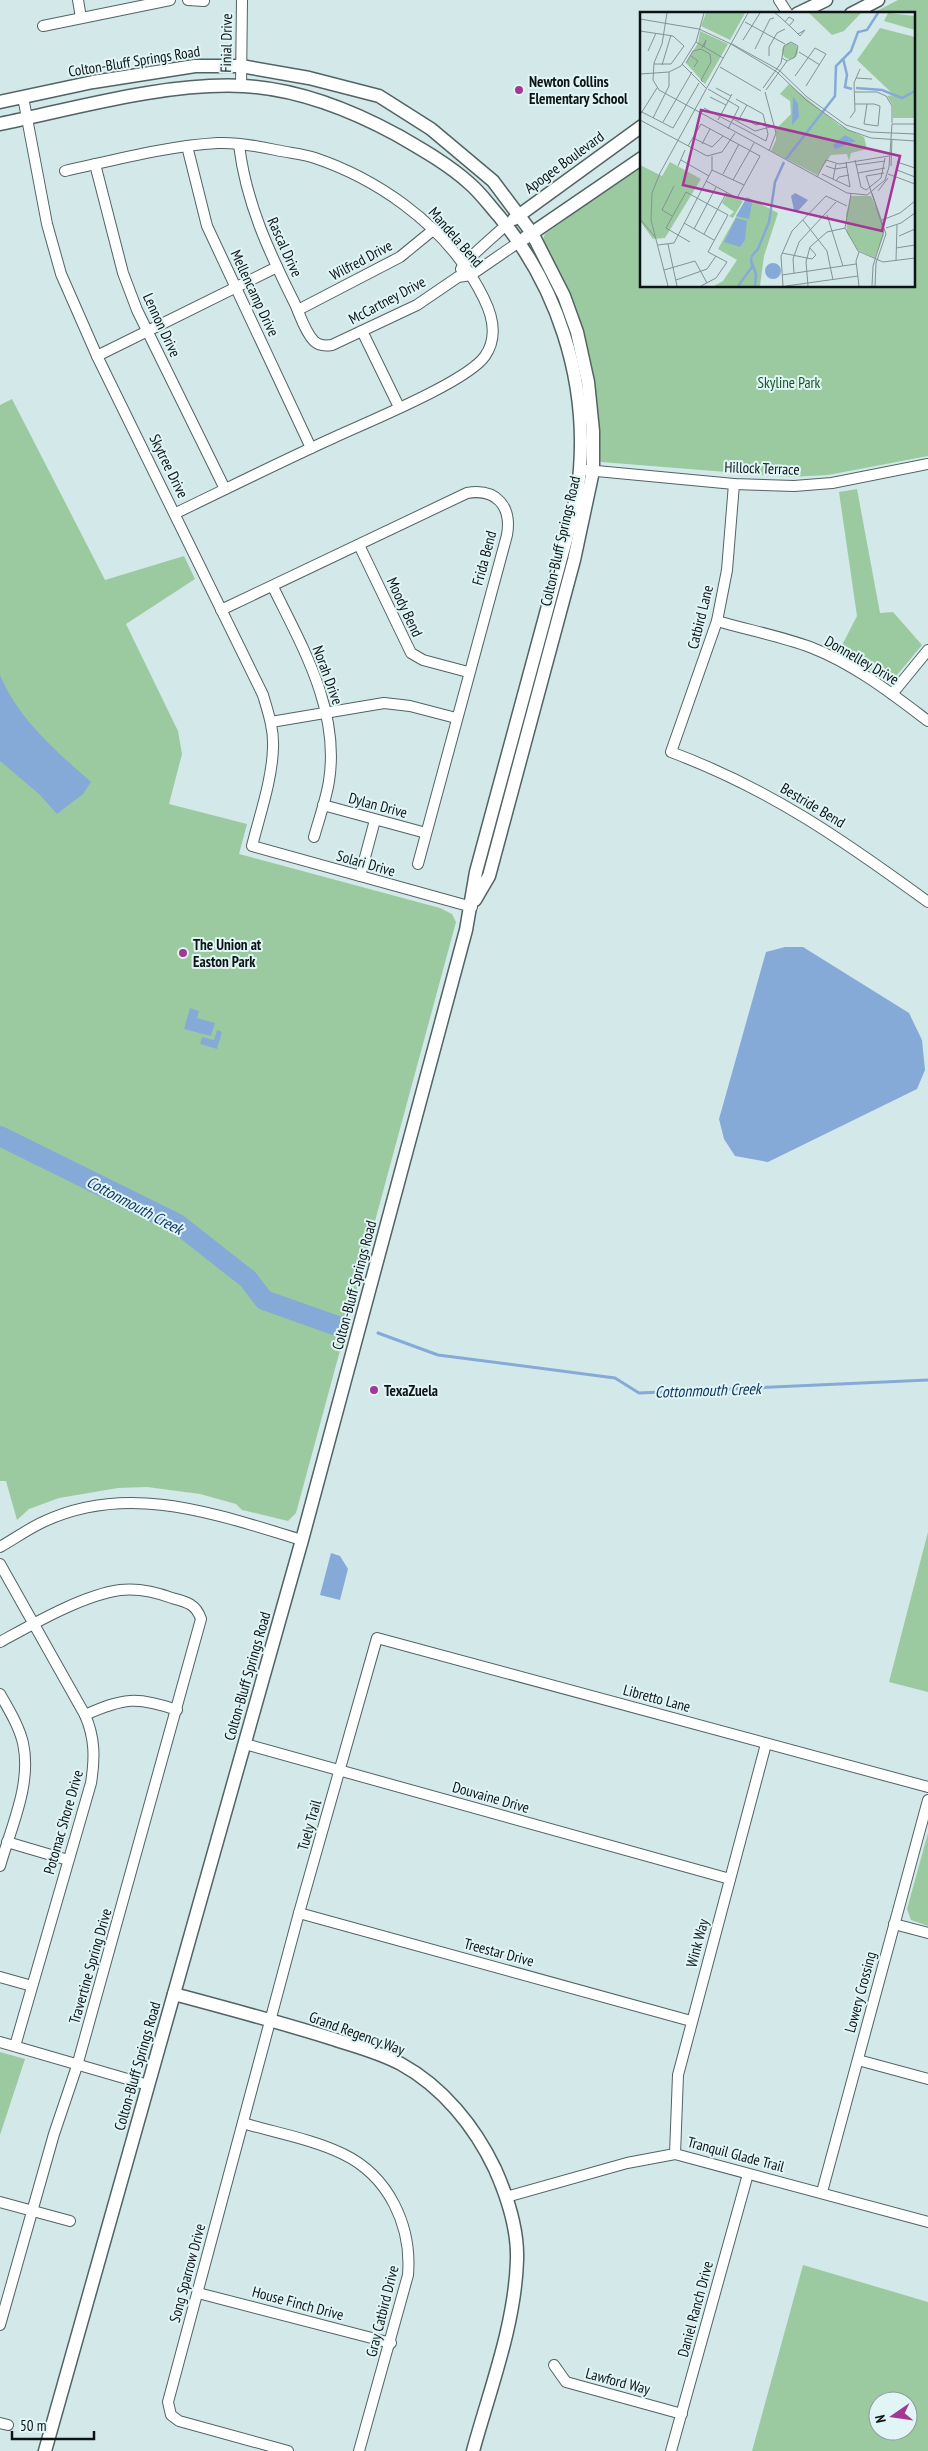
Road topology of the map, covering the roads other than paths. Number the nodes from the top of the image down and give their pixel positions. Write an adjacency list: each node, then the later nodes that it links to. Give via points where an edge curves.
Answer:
1 (78, 0): 12 (street)
2 (170, 0): 12 (street)
3 (188, 0): 8 (street)
4 (242, 0): 14 (street, Finial Drive)
5 (780, 0): 9 (street)
6 (826, 0): 10 (street)
7 (878, 0): 11 (street)
8 (204, 1)
9 (787, 12)
10 (801, 12)
11 (855, 12)
12 (81, 18): 13 (street)
13 (43, 26)
14 (241, 66): 15 (street, Finial Drive); 16 (street, Colton-Bluff Springs Road, via 195,66); 26 (street, Colton-Bluff Springs Road, via 281,71 379,96 431,129 470,160 493,181)
15 (241, 86): 18 (street, Colton-Bluff Springs Road, via 162,91); 27 (street, Colton-Bluff Springs Road, via 288,93 371,121 418,147 470,183)
16 (23, 97): 17 (street, Colton-Bluff Springs Road); 18 (street, Skytree Drive)
17 (0, 102)
18 (27, 118): 19 (street, Colton-Bluff Springs Road); 40 (street, Skytree Drive, via 47,224 61,274)
19 (0, 124)
20 (640, 127): 26 (street, Apogee Boulevard)
21 (239, 145): 22 (street, Mandela Bend); 28 (street, Mandela Bend, via 314,158 360,177 414,211); 32 (street, Rascal Drive, via 249,200)
22 (187, 146): 24 (street, Mandela Bend); 35 (street, Mellencamp Drive, via 207,226)
23 (640, 159): 29 (street)
24 (95, 164): 25 (street, Mandela Bend); 37 (street, Lennon Drive, via 123,274)
25 (65, 171)
26 (519, 215): 27 (street, Apogee Boulevard); 29 (street, Colton-Bluff Springs Road)
27 (506, 225): 30 (street, Colton-Bluff Springs Road); 31 (street)
28 (433, 230): 31 (street, Mandela Bend); 36 (street, Wilfred Drive, via 400,257)
29 (532, 234): 30 (street); 44 (street, Colton-Bluff Springs Road, via 564,296 577,332 588,382 593,431)
30 (519, 242): 33 (street, McCartney Drive); 44 (street, Colton-Bluff Springs Road, via 541,277 566,337 579,397)
31 (463, 264): 33 (street, Mandela Bend); 34 (street)
32 (277, 267): 35 (street); 36 (street, Rascal Drive)
33 (470, 275): 34 (street, McCartney Drive); 41 (street, Mandela Bend, via 488,305 492,321 492,338 486,355 472,369)
34 (458, 277): 38 (street, McCartney Drive, via 417,305)
35 (236, 288): 37 (street); 42 (street, Mellencamp Drive)
36 (298, 310): 39 (street, Rascal Drive, via 314,342)
37 (148, 331): 40 (street); 46 (street, Lennon Drive)
38 (362, 331): 39 (street, McCartney Drive); 41 (street)
39 (328, 346)
40 (97, 356): 47 (street, Skytree Drive)
41 (399, 407): 42 (street, Mandela Bend)
42 (311, 448): 46 (street, Mandela Bend)
43 (928, 464): 45 (street, Hillock Terrace, via 794,486)
44 (586, 470): 45 (street, Hillock Terrace); 68 (street, Colton-Bluff Springs Road, via 574,560 489,876)
45 (734, 484): 51 (street, Catbird Lane, via 727,570)
46 (225, 490): 47 (street, Mandela Bend)
47 (176, 513): 50 (street, Skytree Drive)
48 (359, 545): 49 (street, Frida Bend); 53 (street, Moody Bend, via 411,653 423,660); 53 (street, Frida Bend, via 467,492 482,491 498,500 508,515 509,525)
49 (273, 587): 50 (street, Frida Bend); 55 (street, Norah Drive, via 312,667)
50 (221, 610): 58 (street, Skytree Drive, via 263,695)
51 (717, 621): 54 (street, Donnelley Drive, via 810,648 845,663); 59 (street, Catbird Lane)
52 (928, 650): 54 (street)
53 (468, 672): 56 (street, Frida Bend)
54 (892, 694): 57 (street, Donnelley Drive)
55 (326, 712): 56 (street, via 384,703); 58 (street); 60 (street, Norah Drive, via 330,758)
56 (456, 718): 62 (street, Frida Bend)
57 (928, 721)
58 (271, 722): 64 (street, Skytree Drive, via 274,746 271,771)
59 (671, 752): 67 (street, Bestride Bend, via 737,779 783,803 845,842)
60 (323, 805): 61 (street, Dylan Drive); 63 (street, Norah Drive)
61 (375, 820): 62 (street, Dylan Drive); 66 (street)
62 (426, 833): 65 (street, Frida Bend)
63 (314, 837)
64 (252, 846): 66 (street, Solari Drive)
65 (418, 864)
66 (360, 876): 68 (street, Solari Drive)
67 (928, 902)
68 (472, 907): 69 (street, Colton-Bluff Springs Road)
69 (302, 1540): 70 (street, via 197,1509 143,1502 65,1514 42,1522); 78 (street, Colton-Bluff Springs Road)
70 (0, 1547)
71 (0, 1564): 72 (street, Potomac Shore Drive)
72 (34, 1624): 74 (street); 76 (street, Travertine Spring Drive, via 103,1594 120,1590 158,1593 189,1603 198,1609 200,1627); 77 (street, Potomac Shore Drive)
73 (378, 1638): 79 (street, Libretto Lane); 80 (street, Tuely Trail)
74 (0, 1642)
75 (0, 1694): 83 (street, via 17,1727 25,1762 20,1798)
76 (177, 1710): 77 (street, via 148,1701 122,1700); 98 (street, Travertine Spring Drive)
77 (85, 1715): 84 (street, Potomac Shore Drive, via 92,1735 94,1767)
78 (244, 1744): 80 (street, Douvaine Drive); 92 (street, Colton-Bluff Springs Road)
79 (766, 1744): 81 (street, Libretto Lane); 86 (street, Wink Way)
80 (340, 1771): 86 (street, Douvaine Drive); 87 (street, Tuely Trail)
81 (928, 1787)
82 (928, 1800): 88 (street, Lowery Crossing)
83 (7, 1842): 84 (street); 85 (street)
84 (68, 1860): 91 (street, Potomac Shore Drive)
85 (0, 1866)
86 (730, 1879): 94 (street, Wink Way)
87 (300, 1913): 93 (street, Tuely Trail); 94 (street, Treestar Drive)
88 (894, 1924): 89 (street); 97 (street, Lowery Crossing)
89 (928, 1933)
90 (0, 1977): 91 (street)
91 (32, 1986): 96 (street, Potomac Shore Drive)
92 (174, 1994): 93 (street, Grand Regency Way); 100 (street, Colton-Bluff Springs Road)
93 (271, 2020): 101 (street, Song Sparrow Drive); 105 (street, Grand Regency Way, via 368,2050 401,2064 433,2087 469,2123 482,2143)
94 (691, 2021): 102 (street, Wink Way, via 678,2074)
95 (0, 2042): 96 (street)
96 (15, 2046): 98 (street)
97 (858, 2060): 99 (street); 104 (street, Lowery Crossing)
98 (77, 2066): 100 (street); 107 (street, Travertine Spring Drive)
99 (928, 2079)
100 (148, 2085): 115 (street, Colton-Bluff Springs Road)
101 (244, 2123): 110 (street, Song Sparrow Drive); 112 (street, Gray Catbird Drive, via 343,2154 383,2185 403,2225 410,2258)
102 (676, 2154): 103 (street, Tranquil Glade Trail); 105 (street, Tranquil Glade Trail, via 627,2163)
103 (748, 2174): 104 (street, Tranquil Glade Trail); 114 (street, Daniel Ranch Drive)
104 (822, 2192): 109 (street, Tranquil Glade Trail)
105 (506, 2197): 118 (street, Grand Regency Way, via 517,2258 514,2297)
106 (0, 2202): 107 (street)
107 (33, 2211): 108 (street); 111 (street, Travertine Spring Drive)
108 (70, 2221)
109 (928, 2222)
110 (198, 2293): 112 (street, House Finch Drive); 116 (street, Song Sparrow Drive, via 168,2402 171,2415 179,2421)
111 (0, 2325)
112 (391, 2343): 117 (street, Gray Catbird Drive)
113 (554, 2365): 114 (street, Lawford Way, via 566,2382)
114 (682, 2414): 119 (street, Daniel Ranch Drive)
115 (45, 2451)
116 (288, 2451)
117 (359, 2451)
118 (473, 2451)
119 (671, 2451)

